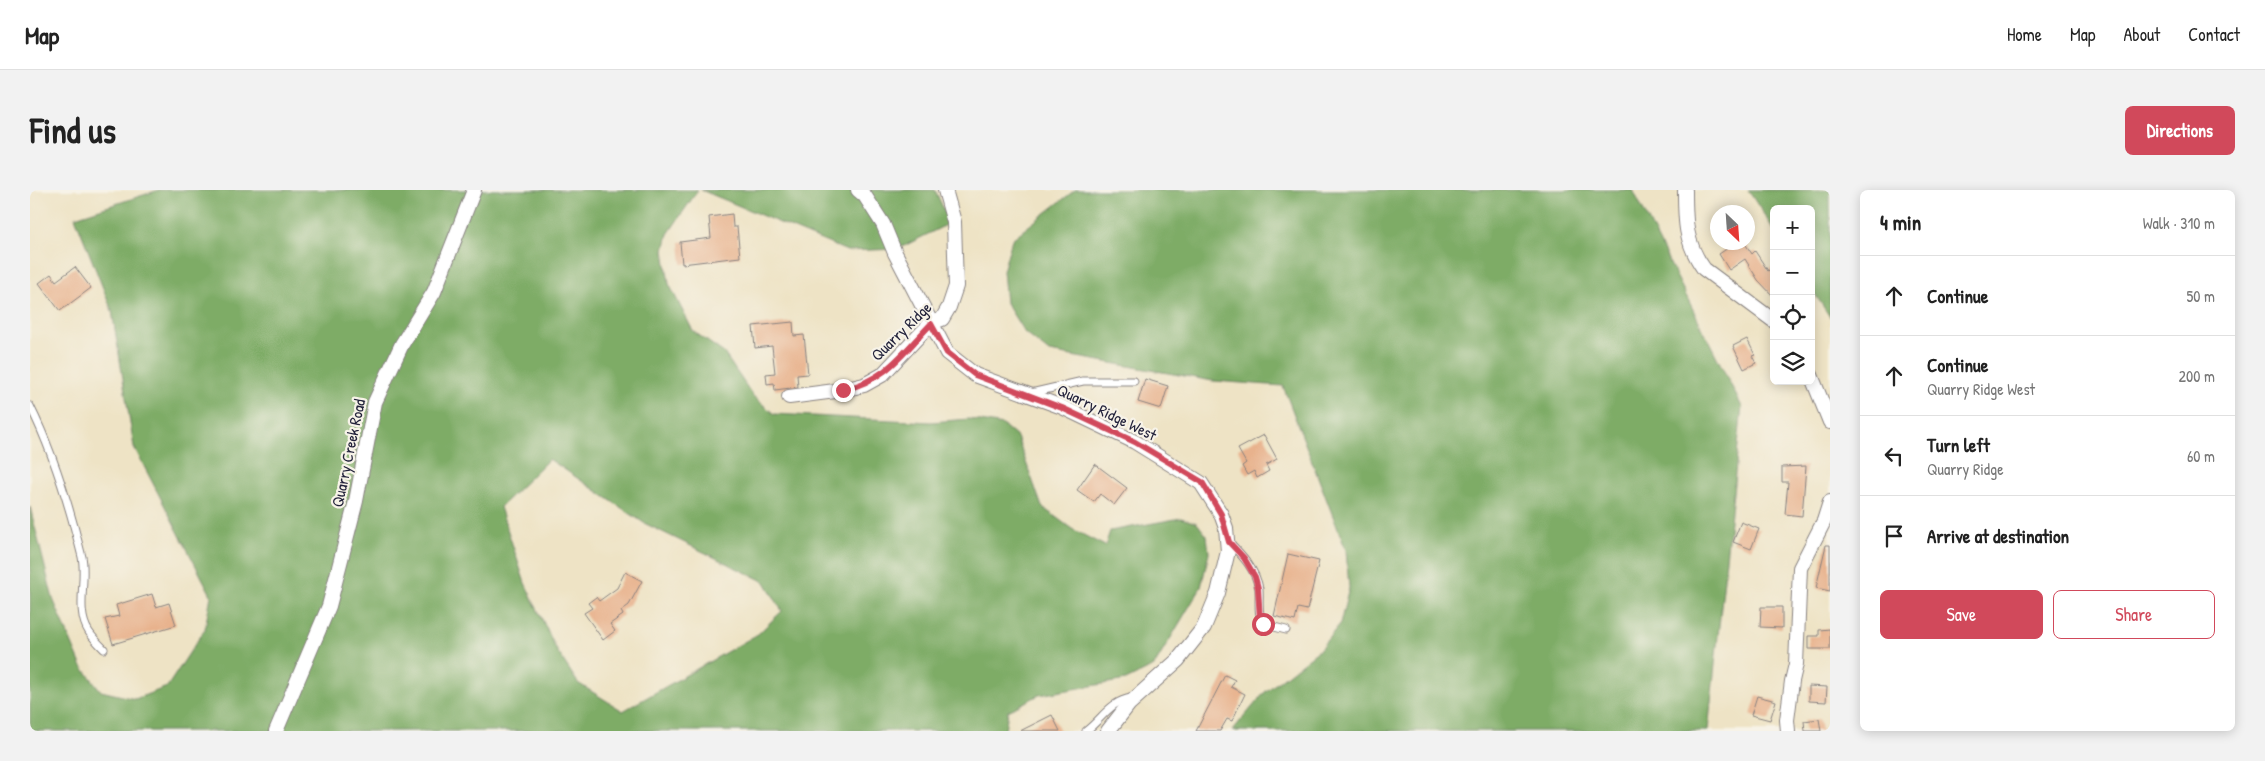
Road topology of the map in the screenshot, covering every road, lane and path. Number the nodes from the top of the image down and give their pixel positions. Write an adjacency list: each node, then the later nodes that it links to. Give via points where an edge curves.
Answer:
1 (474, 190): 18 (street, Quarry Creek Road, via 434,292 402,344 375,402 356,501 330,606)
2 (858, 190): 6 (street, via 866,196 883,224)
3 (945, 190): 6 (street, Quarry Ridge, via 954,222 956,286 942,319)
4 (1685, 190): 5 (street, via 1685,226 1698,260 1704,269)
5 (1770, 318)
6 (931, 324): 9 (street, Quarry Ridge West, via 947,353 975,375); 10 (street, Quarry Ridge, via 882,375 864,385)
7 (1134, 381): 9 (lane, via 1083,381)
8 (1815, 385): 12 (street)
9 (1027, 394): 14 (street, Quarry Ridge West, via 1135,442 1202,482 1221,514)
10 (788, 396)
11 (30, 406): 16 (lane, via 48,441 65,491 82,560 83,613 88,631)
12 (1830, 422)
13 (1830, 502): 21 (street, via 1800,568 1796,664)
14 (1229, 542): 15 (lane, via 1255,577 1260,620 1263,624); 17 (street, Quarry Ridge West, via 1218,593 1204,627 1178,660)
15 (1286, 630)
16 (104, 650)
17 (1135, 698): 19 (lane, via 1110,706); 20 (street, Quarry Ridge West)
18 (276, 731)
19 (1086, 731)
20 (1108, 731)
21 (1788, 731)

